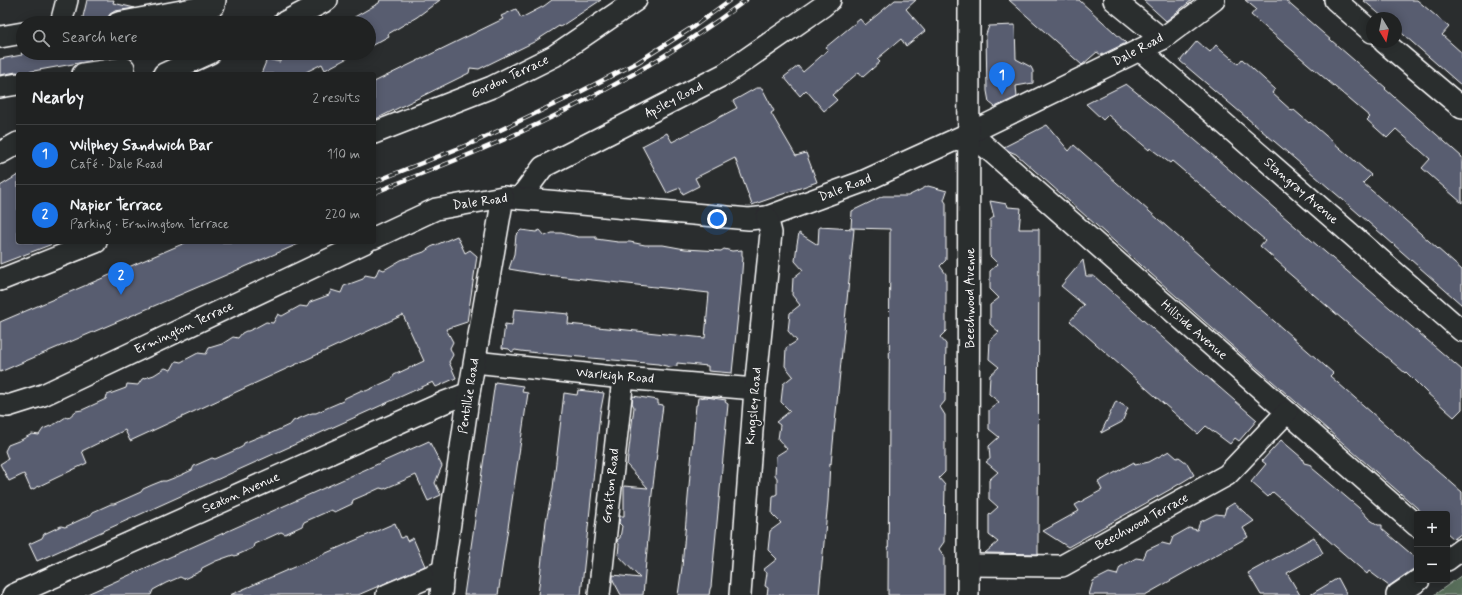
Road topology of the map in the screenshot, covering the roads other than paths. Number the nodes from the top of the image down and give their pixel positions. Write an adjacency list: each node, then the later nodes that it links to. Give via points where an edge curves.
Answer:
1 (67, 0): 10 (street)
2 (327, 0): 12 (street)
3 (636, 0): 26 (street, Gordon Terrace, via 547,60 492,87)
4 (830, 0): 30 (street, Apsley Road, via 725,74 543,167)
5 (969, 0): 27 (street, Beechwood Avenue)
6 (1114, 0): 16 (street)
7 (1214, 0): 16 (street, Dale Road)
8 (1335, 0): 13 (street)
9 (215, 3): 11 (street)
10 (63, 16)
11 (152, 16)
12 (296, 16)
13 (1366, 27)
14 (16, 34): 15 (street)
15 (0, 37)
16 (1162, 39): 18 (street, Dale Road)
17 (1391, 48): 25 (street)
18 (1140, 50): 27 (street, Dale Road); 36 (street, Stangray Avenue)
19 (195, 60): 22 (street)
20 (124, 68): 21 (street)
21 (97, 72)
22 (168, 72)
23 (16, 84): 24 (street)
24 (0, 87)
25 (1462, 108)
26 (376, 132)
27 (970, 133): 31 (street, Dale Road, via 865,181); 42 (street, Hillside Avenue); 44 (street, Beechwood Avenue)
28 (16, 144): 29 (street)
29 (0, 153)
30 (512, 198): 31 (street, Dale Road, via 696,210 749,219); 32 (street, Dale Road, via 436,209); 37 (street, Pentillie Road)
31 (767, 217): 39 (street, Kingsley Road, via 771,233)
32 (376, 237)
33 (91, 244): 35 (street)
34 (362, 244): 41 (street, Ermington Terrace, via 43,395 8,406)
35 (0, 280)
36 (1462, 331)
37 (475, 362): 38 (street, Warleigh Road); 40 (street, Pentillie Road)
38 (623, 378): 39 (street, Warleigh Road); 50 (street, Grafton Road)
39 (755, 389): 51 (street, Kingsley Road)
40 (469, 393): 45 (street, Pentillie Road); 47 (street, Seaton Avenue)
41 (0, 405)
42 (1287, 412): 43 (street, Hillside Avenue); 44 (street, Beechwood Terrace, via 1227,475 1062,566)
43 (1414, 523)
44 (969, 565): 52 (street, Beechwood Avenue)
45 (443, 571): 48 (street); 49 (street, Pentillie Road)
46 (1415, 583): 53 (street)
47 (12, 595)
48 (387, 595)
49 (441, 595)
50 (599, 595)
51 (740, 595)
52 (968, 595)
53 (1397, 595)

